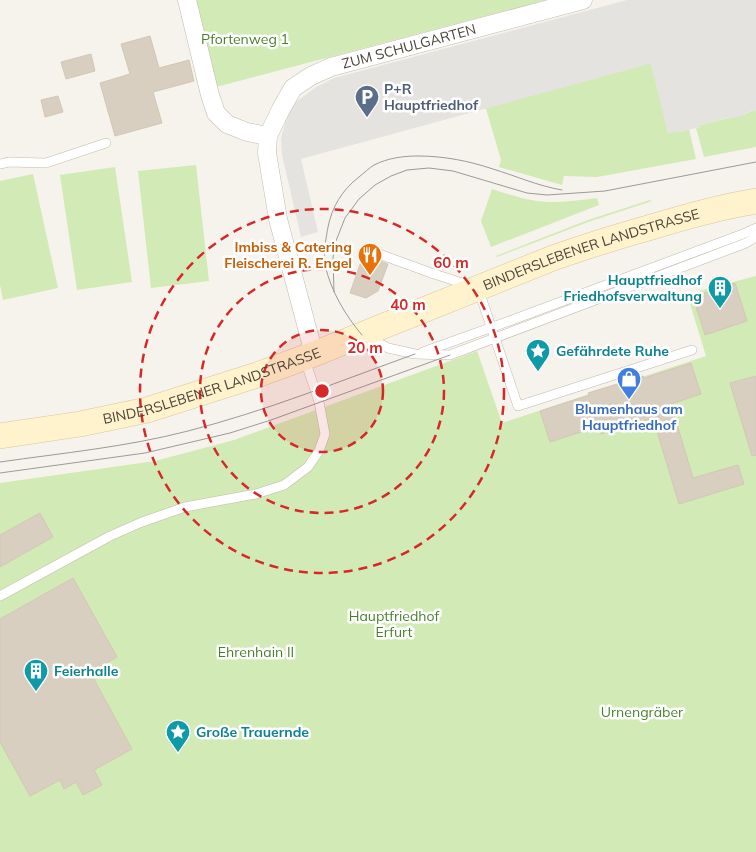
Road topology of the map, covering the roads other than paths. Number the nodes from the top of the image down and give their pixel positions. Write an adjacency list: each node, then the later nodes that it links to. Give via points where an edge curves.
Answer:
1 (187, 0): 3 (street, via 216,113 227,124)
2 (583, 0): 3 (street, ZUM SCHULGARTEN, via 331,67 293,88)
3 (268, 136): 16 (street, ZUM SCHULGARTEN, via 267,153 278,219)
4 (106, 143): 5 (lane, via 46,163)
5 (0, 164)
6 (756, 201): 10 (main road, BINDERSLEBENER LANDSTRASSE, via 693,214 582,247)
7 (756, 228): 11 (lane)
8 (756, 237): 13 (lane)
9 (380, 254): 10 (lane)
10 (478, 288): 11 (lane); 12 (main road, BINDERSLEBENER LANDSTRASSE)
11 (492, 328): 13 (lane); 15 (lane)
12 (362, 335): 15 (lane, via 388,348); 16 (main road, BINDERSLEBENER LANDSTRASSE)
13 (495, 338): 14 (lane, via 518,406); 15 (lane, via 450,355)
14 (692, 350)
15 (415, 354)
16 (309, 356): 17 (main road, BINDERSLEBENER LANDSTRASSE, via 147,410); 18 (lane, via 325,434 308,467 284,485 256,494 185,507 142,522)
17 (0, 436)
18 (0, 596)

